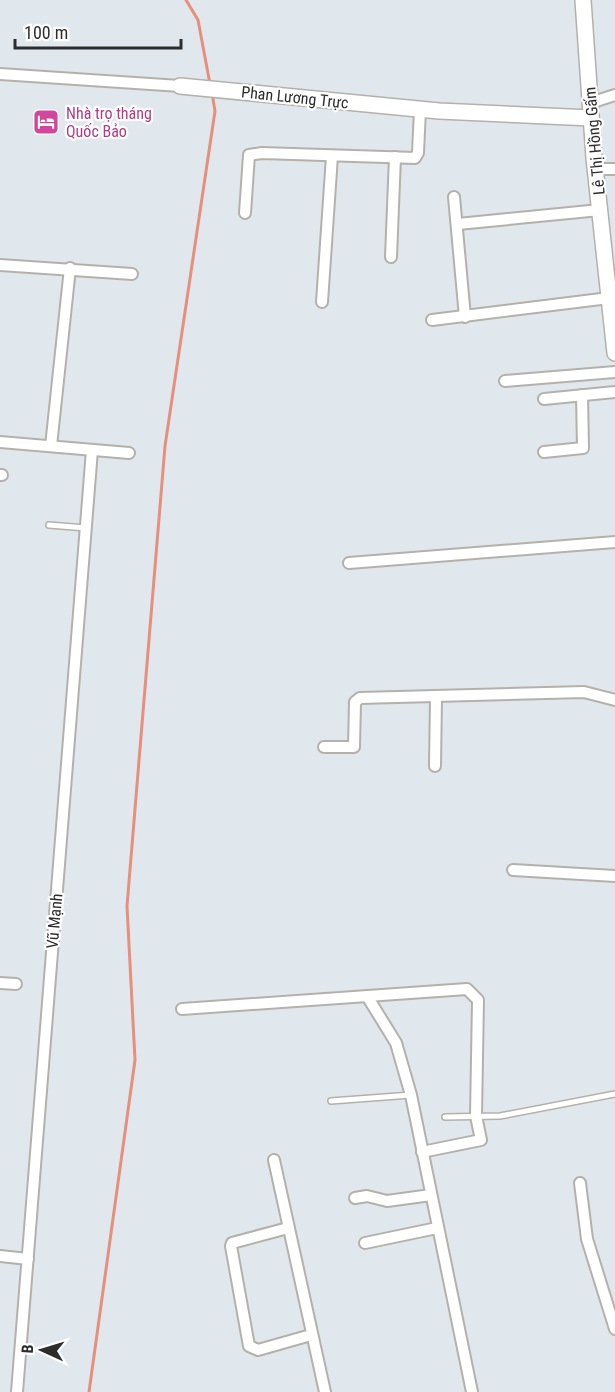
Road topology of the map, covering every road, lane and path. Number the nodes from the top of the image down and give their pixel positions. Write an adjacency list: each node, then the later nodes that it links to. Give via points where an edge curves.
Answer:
1 (584, 0): 6 (street, Lê Thị Hồng Gấm)
2 (0, 74): 3 (street, Phan Lương Trực)
3 (180, 86): 5 (street, Phan Lương Trực)
4 (615, 95): 6 (street)
5 (420, 109): 6 (street, Phan Lương Trực); 8 (street, via 417,156)
6 (590, 111): 9 (street, Lê Thị Hồng Gấm)
7 (332, 156): 8 (street); 13 (street, via 249,155); 19 (street)
8 (395, 157): 15 (street)
9 (595, 169): 10 (street); 12 (street, Lê Thị Hồng Gấm)
10 (615, 169)
11 (454, 197): 14 (street)
12 (600, 210): 14 (street); 20 (street, Lê Thị Hồng Gấm)
13 (245, 213)
14 (458, 224): 21 (street)
15 (391, 257)
16 (0, 265): 17 (street)
17 (70, 268): 18 (street); 30 (street)
18 (132, 274)
19 (322, 302)
20 (611, 302): 21 (street); 23 (street, Lê Thị Hồng Gấm)
21 (465, 317): 22 (street)
22 (432, 321)
23 (615, 352)
24 (615, 372): 25 (street)
25 (505, 381)
26 (615, 392): 27 (street)
27 (582, 395): 28 (street); 32 (street, via 583,448)
28 (544, 399)
29 (0, 442): 30 (street)
30 (51, 446): 31 (street)
31 (92, 450): 33 (street); 35 (street, Vũ Mạnh)
32 (543, 452)
33 (129, 453)
34 (49, 525): 35 (lane)
35 (86, 528): 62 (street, Vũ Mạnh)
36 (615, 542): 37 (street)
37 (350, 563)
38 (436, 698): 39 (street, via 584,692); 40 (street, via 360,698 355,702 354,747); 41 (street)
39 (615, 700)
40 (324, 747)
41 (435, 766)
42 (513, 870): 43 (street)
43 (615, 876)
44 (0, 983): 45 (street)
45 (16, 984)
46 (367, 996): 47 (street); 49 (street, via 396,1043); 51 (street, via 462,988 475,995)
47 (182, 1009)
48 (615, 1094): 51 (lane, via 500,1116)
49 (411, 1095): 50 (lane); 53 (street)
50 (331, 1101)
51 (476, 1116): 52 (lane); 53 (street, via 481,1140)
52 (445, 1117)
53 (422, 1152): 56 (street)
54 (274, 1160): 58 (street)
55 (580, 1183): 63 (street, via 587,1239)
56 (431, 1196): 57 (street, via 387,1201 368,1196); 59 (street)
57 (355, 1198)
58 (288, 1228): 64 (street); 64 (street, via 231,1246 249,1346 258,1350)
59 (437, 1228): 60 (street); 67 (street)
60 (365, 1243)
61 (0, 1256): 62 (street)
62 (28, 1259): 65 (street, Vũ Mạnh)
63 (615, 1329)
64 (311, 1335): 66 (street)
65 (17, 1392)
66 (325, 1392)
67 (472, 1392)

